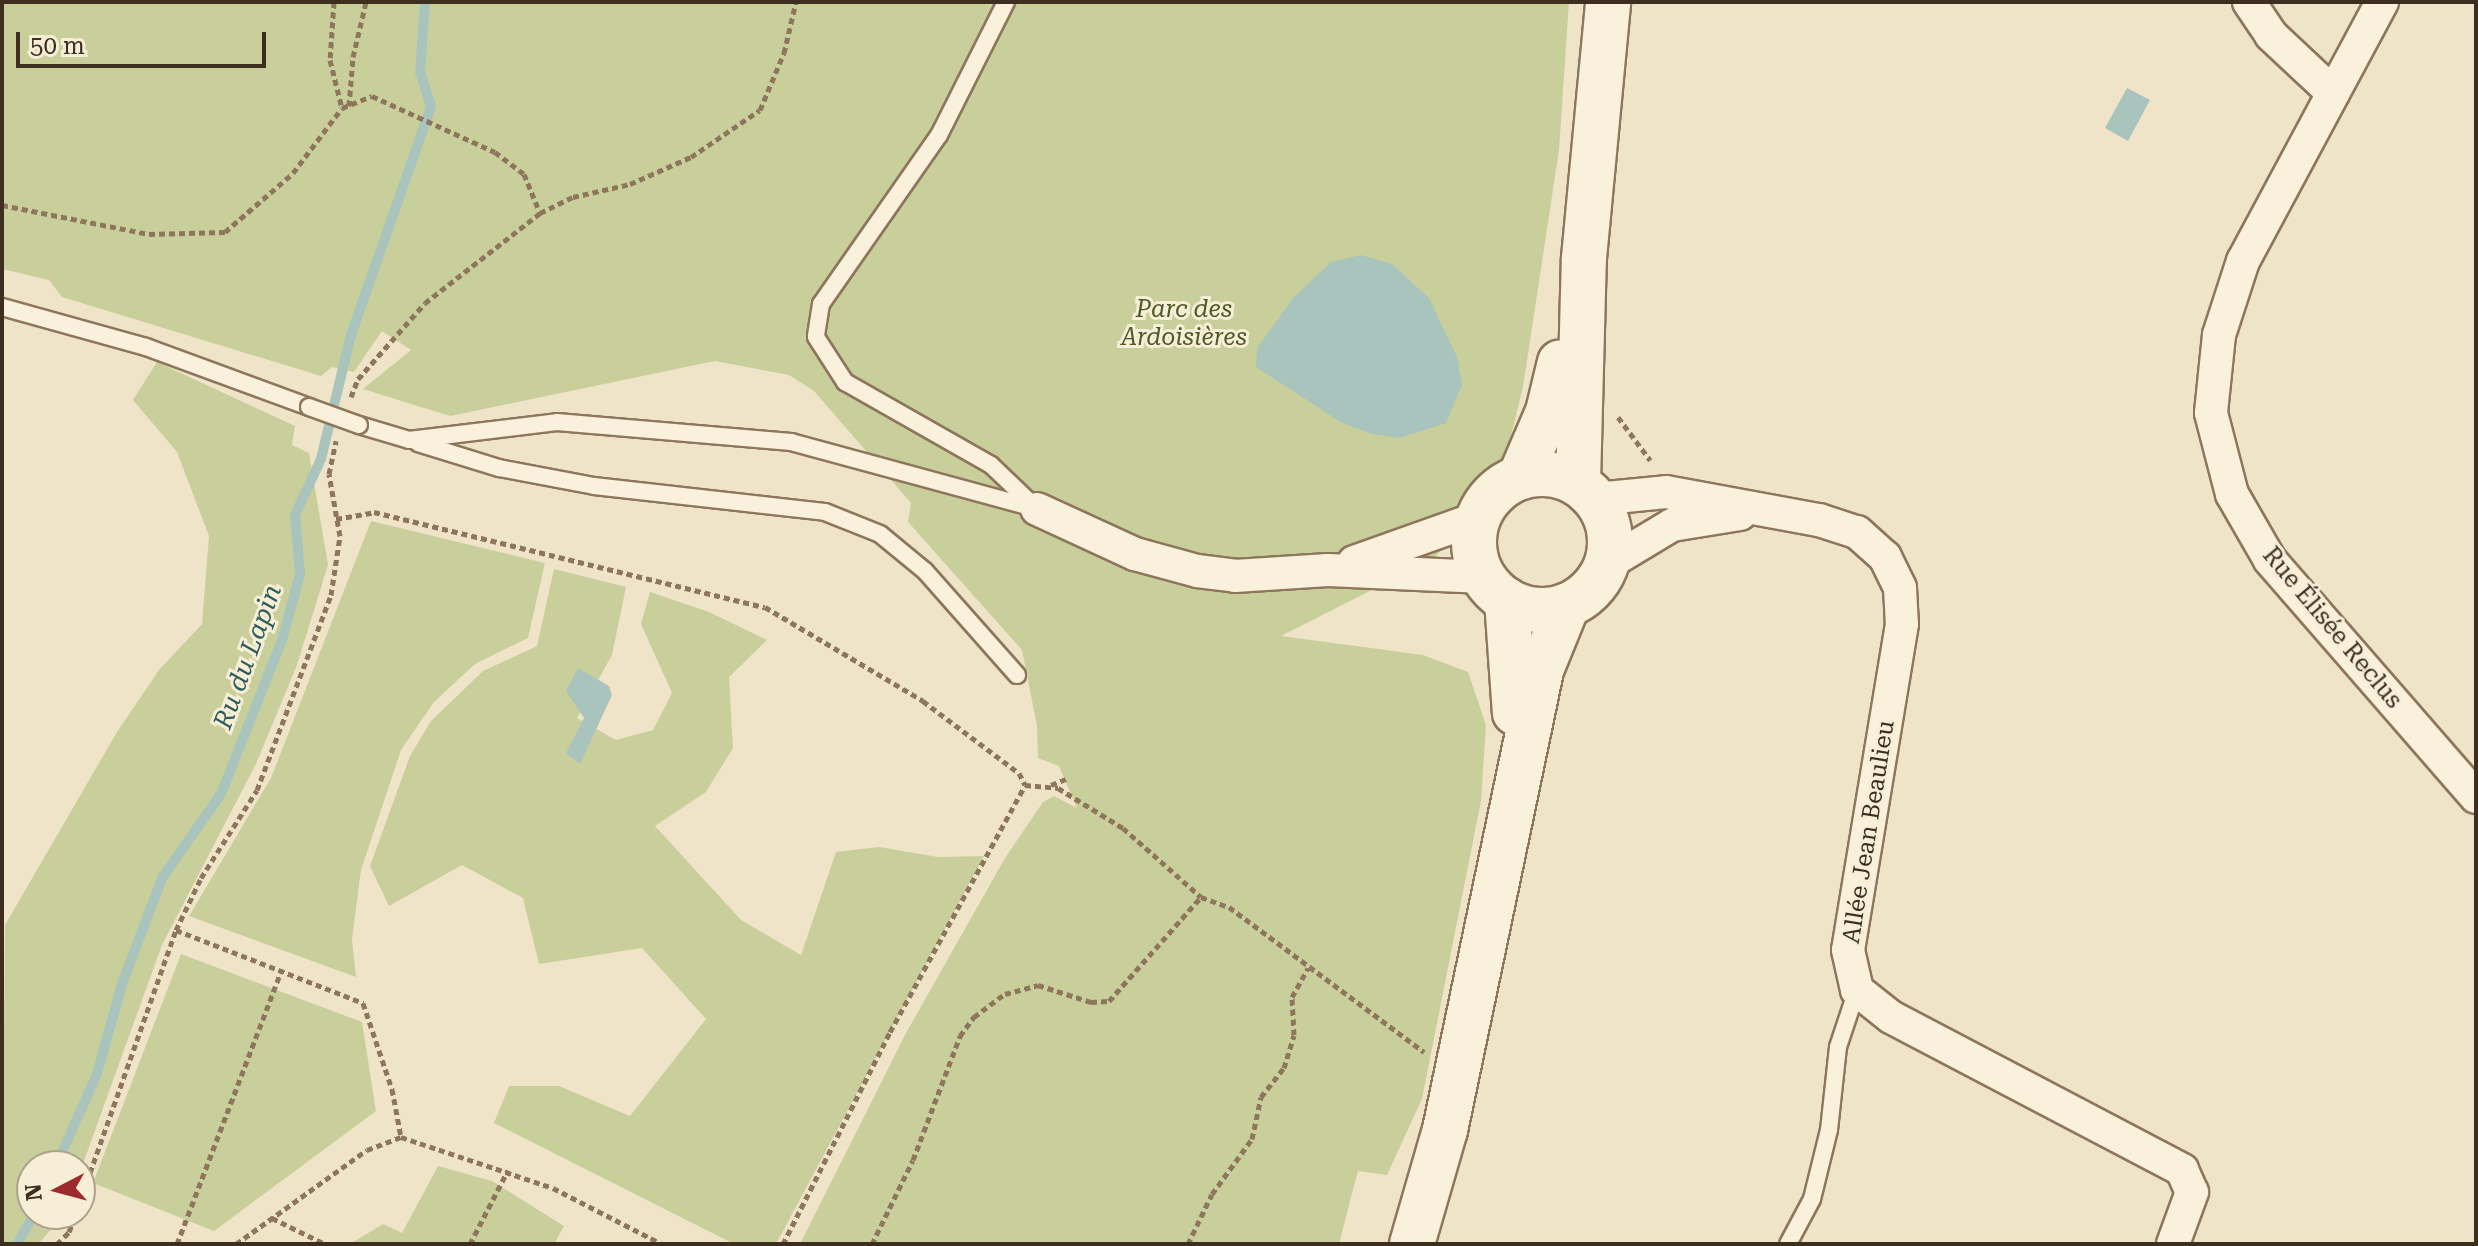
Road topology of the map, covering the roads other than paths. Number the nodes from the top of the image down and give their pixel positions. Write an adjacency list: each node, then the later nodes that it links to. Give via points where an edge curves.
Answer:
1 (1006, 2): 11 (lane, via 939,135 821,304 816,337 845,382 991,465)
2 (1608, 2): 6 (main road)
3 (2382, 2): 5 (street, Rue Élisée Reclus)
4 (2252, 3): 5 (street, via 2271,35)
5 (2333, 93): 20 (street, Rue Élisée Reclus, via 2243,261 2219,335 2211,413 2232,494 2270,560)
6 (1584, 258): 9 (main road, via 1548,412); 10 (main road)
7 (2, 307): 8 (lane, bridge, via 146,347)
8 (409, 440): 11 (lane, via 557,422 791,442); 18 (lane, via 499,468 594,486 825,512 880,534 925,571)
9 (1520, 477): 10 (main road, via 1560,475); 13 (main road, via 1488,500)
10 (1587, 491): 12 (street, Allée Jean Beaulieu, via 1666,492); 14 (main road, via 1611,542)
11 (1037, 509): 15 (street, via 1135,554 1197,571 1277,576)
12 (1758, 512): 14 (street, Allée Jean Beaulieu, via 1672,525); 21 (street, Allée Jean Beaulieu, via 1819,520 1857,532 1885,557 1900,588 1902,624 1848,950)
13 (1478, 518): 15 (street); 16 (main road, via 1474,538)
14 (1607, 564): 17 (main road, via 1584,596)
15 (1328, 570): 16 (street)
16 (1495, 588): 17 (main road, via 1546,610); 19 (main road, via 1515,666)
17 (1567, 606): 19 (main road, via 1541,670)
18 (1017, 675)
19 (1514, 791): 22 (main road, via 1479,971 1444,1061)
20 (2476, 797)
21 (1857, 990): 23 (lane, via 1838,1047 1829,1130 1812,1199); 24 (street, via 1891,1017 2182,1170 2192,1192)
22 (1412, 1244)
23 (1788, 1244)
24 (2173, 1244)

